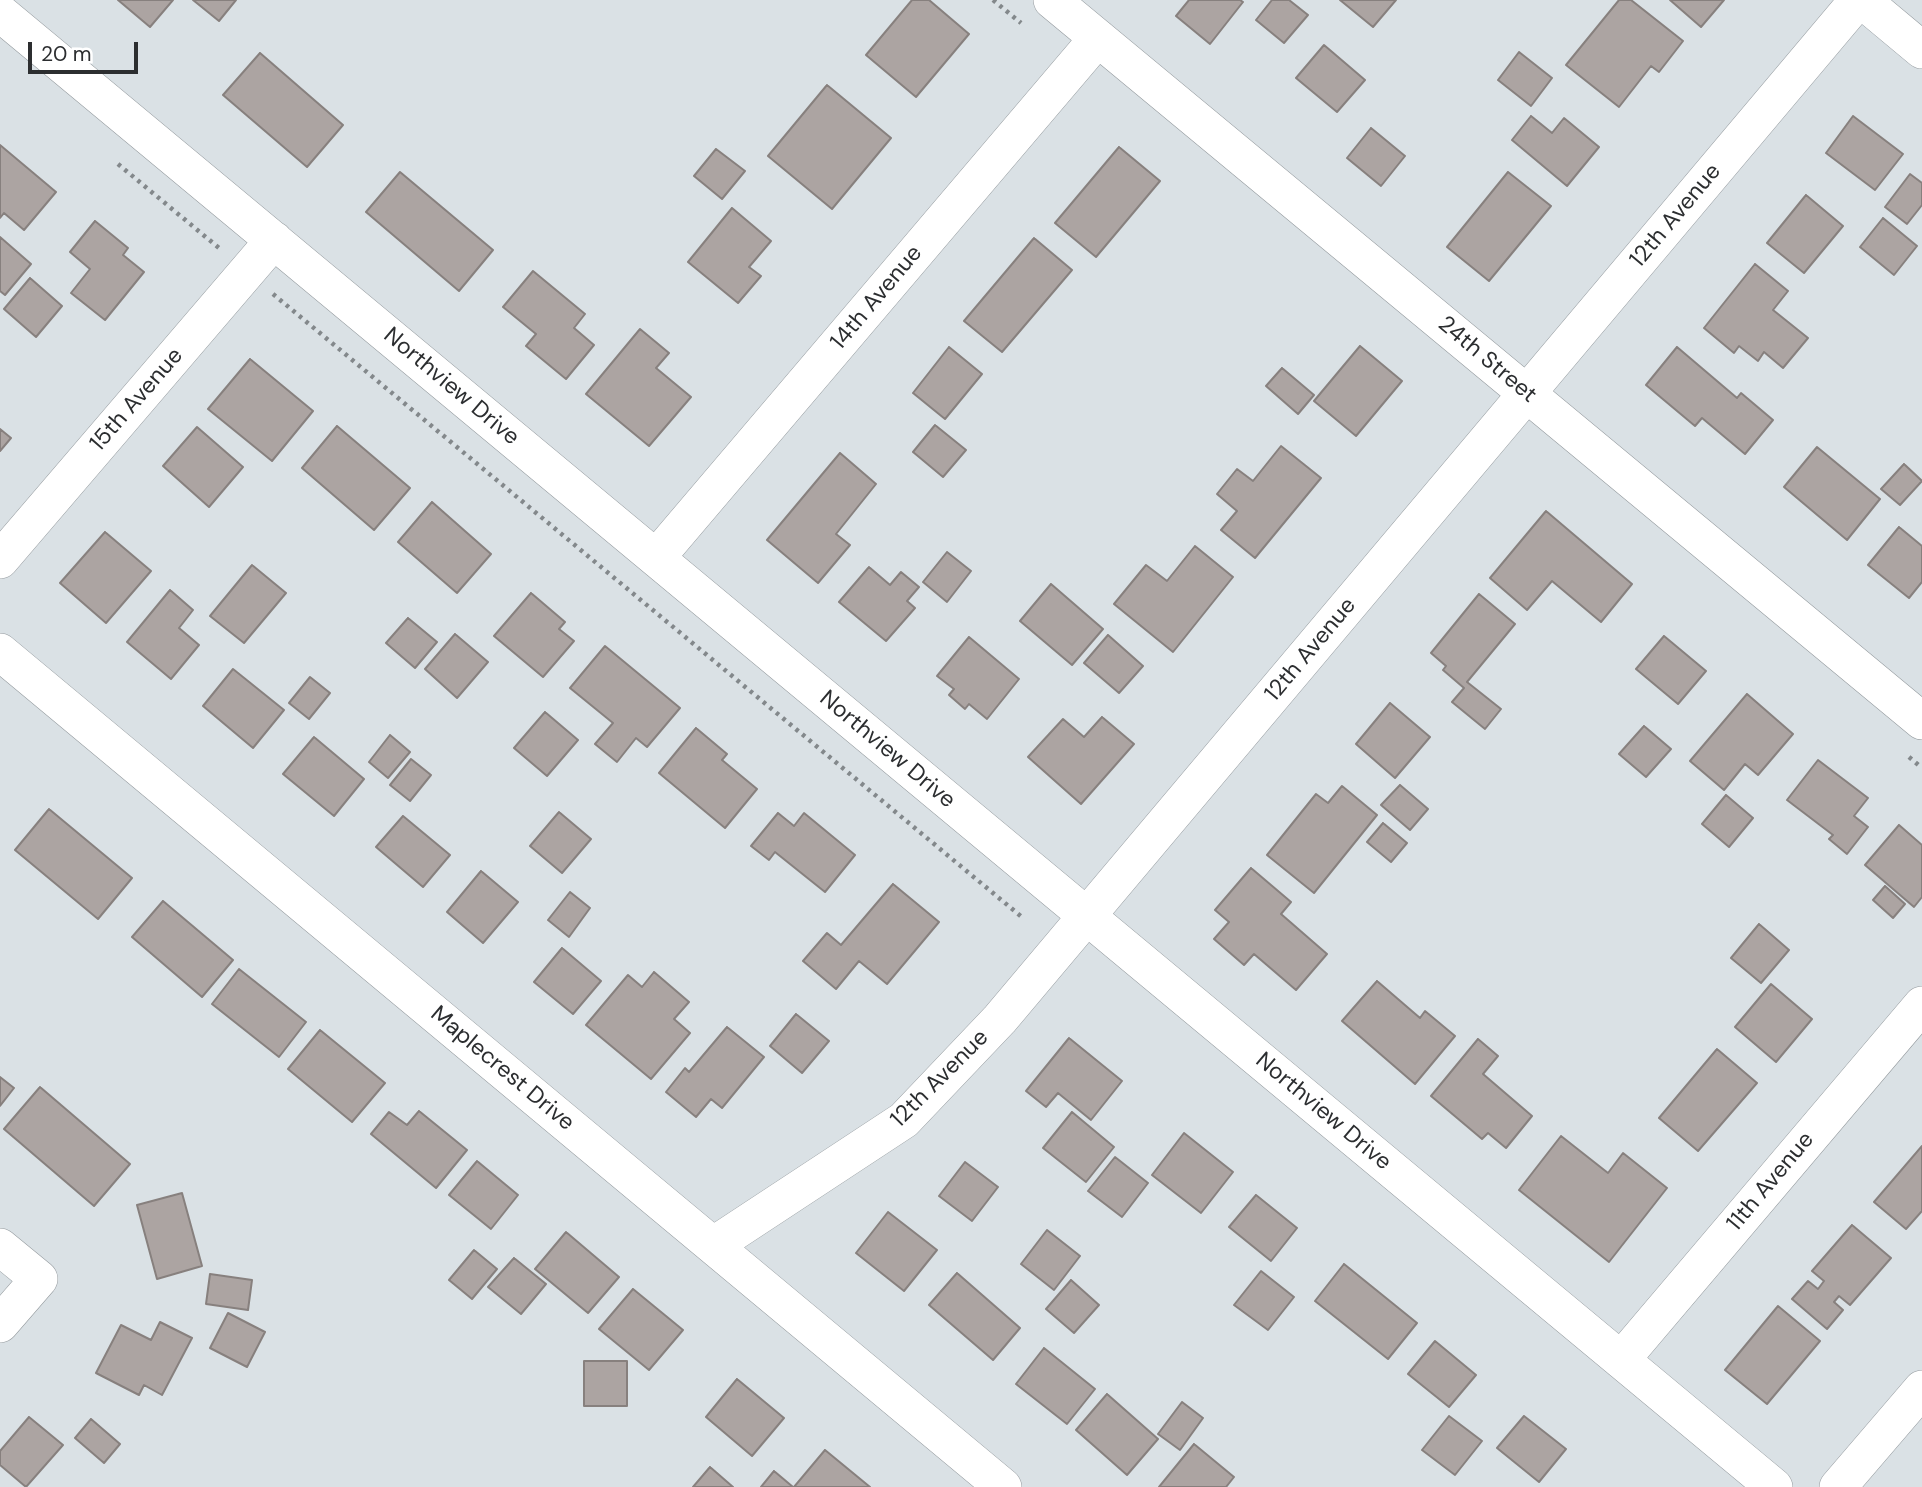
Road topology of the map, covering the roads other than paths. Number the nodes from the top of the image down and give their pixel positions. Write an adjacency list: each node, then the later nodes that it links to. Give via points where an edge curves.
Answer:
1 (1860, 0): 5 (street); 7 (street, 12th Avenue)
2 (1061, 3): 4 (street, 24th Street)
3 (0, 13): 6 (street, Northview Drive)
4 (1098, 38): 7 (street, 24th Street); 8 (street, 14th Avenue)
5 (1922, 50)
6 (274, 240): 8 (street, Northview Drive); 9 (street, 15th Avenue)
7 (1527, 393): 11 (street, 24th Street); 12 (street, 12th Avenue)
8 (656, 558): 12 (street, Northview Drive)
9 (0, 561)
10 (0, 652): 14 (street, Maplecrest Drive)
11 (1922, 721)
12 (1087, 916): 14 (street, 12th Avenue, via 1000,1019 904,1120); 17 (street, Northview Drive)
13 (1922, 1005): 17 (street, 11th Avenue)
14 (714, 1245): 19 (street, Maplecrest Drive)
15 (0, 1247): 16 (street, via 39,1279)
16 (0, 1324)
17 (1621, 1360): 20 (street, Northview Drive)
18 (1922, 1388): 21 (street)
19 (1003, 1487)
20 (1774, 1487)
21 (1839, 1487)

